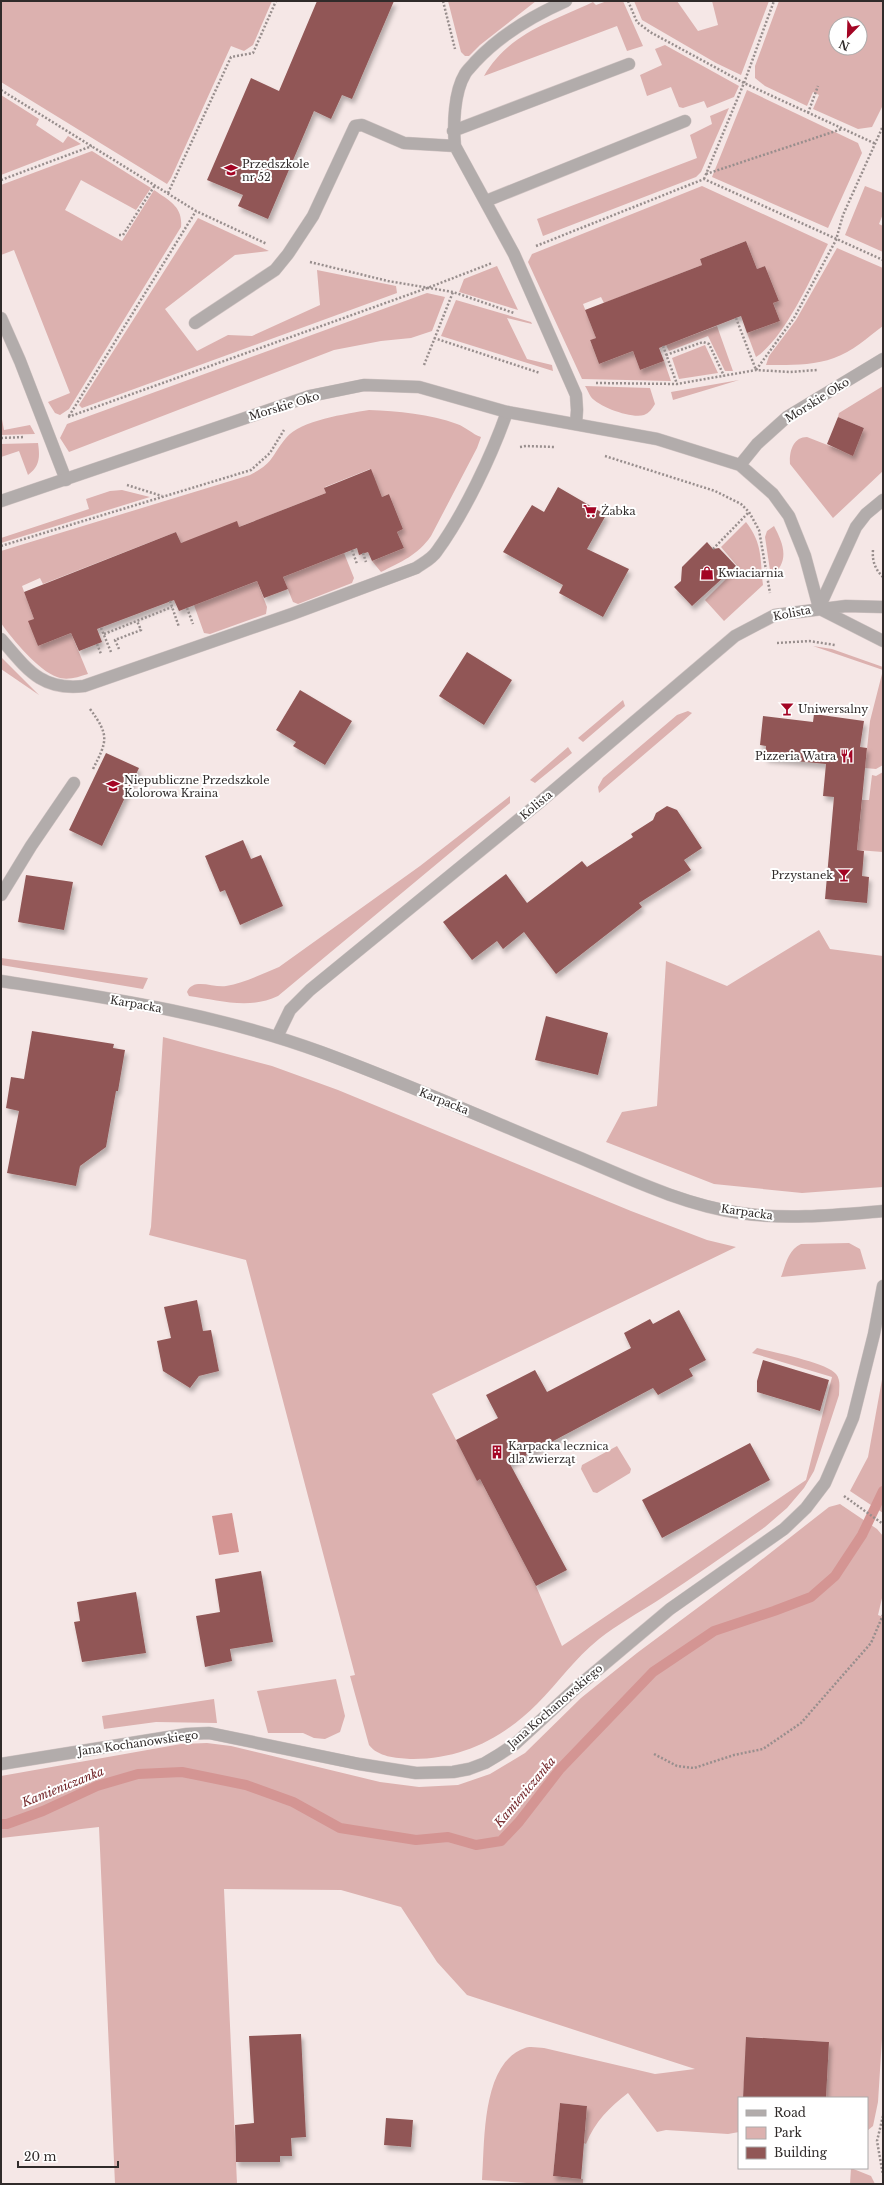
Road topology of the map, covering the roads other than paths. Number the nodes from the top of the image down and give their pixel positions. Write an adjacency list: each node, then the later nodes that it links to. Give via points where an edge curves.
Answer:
1 (566, 1): 4 (street, via 523,23 485,52 465,74 455,110)
2 (629, 64): 4 (street)
3 (685, 121): 6 (street)
4 (453, 131): 5 (street)
5 (455, 146): 6 (street); 8 (street, via 404,143 362,125 355,126 313,216 288,254 263,280)
6 (486, 201): 11 (street, via 514,254 576,395)
7 (1, 318): 13 (street)
8 (195, 323)
9 (883, 359): 12 (street, Morskie Oko, via 787,417 757,444)
10 (507, 412): 11 (street, Morskie Oko); 13 (street, Morskie Oko, via 419,387 364,385 310,396); 18 (street, via 498,439 437,552 416,568 84,686 54,686 39,678 22,664)
11 (576, 424): 12 (street, Morskie Oko, via 657,439)
12 (740, 465): 17 (street, Morskie Oko, via 773,494 789,516 806,556)
13 (66, 480): 15 (street, Morskie Oko)
14 (883, 500): 17 (street, Kolista, via 856,526)
15 (1, 501)
16 (883, 607): 17 (street, Kolista)
17 (819, 608): 19 (street, Kolista); 23 (street, Kolista, via 775,615 735,636 540,802 310,990 290,1010)
18 (1, 639)
19 (883, 641)
20 (74, 783): 21 (street)
21 (1, 895)
22 (1, 981): 23 (street, Karpacka, via 152,1006 209,1018)
23 (277, 1037): 24 (street, Karpacka, via 341,1059 630,1179 698,1203 738,1213 769,1216)
24 (883, 1214)
25 (883, 1286): 26 (street, Jana Kochanowskiego, via 853,1418 824,1483 806,1508 784,1529 670,1609 576,1688 515,1744 484,1763 453,1772 416,1773 209,1733 187,1734)
26 (1, 1764)

